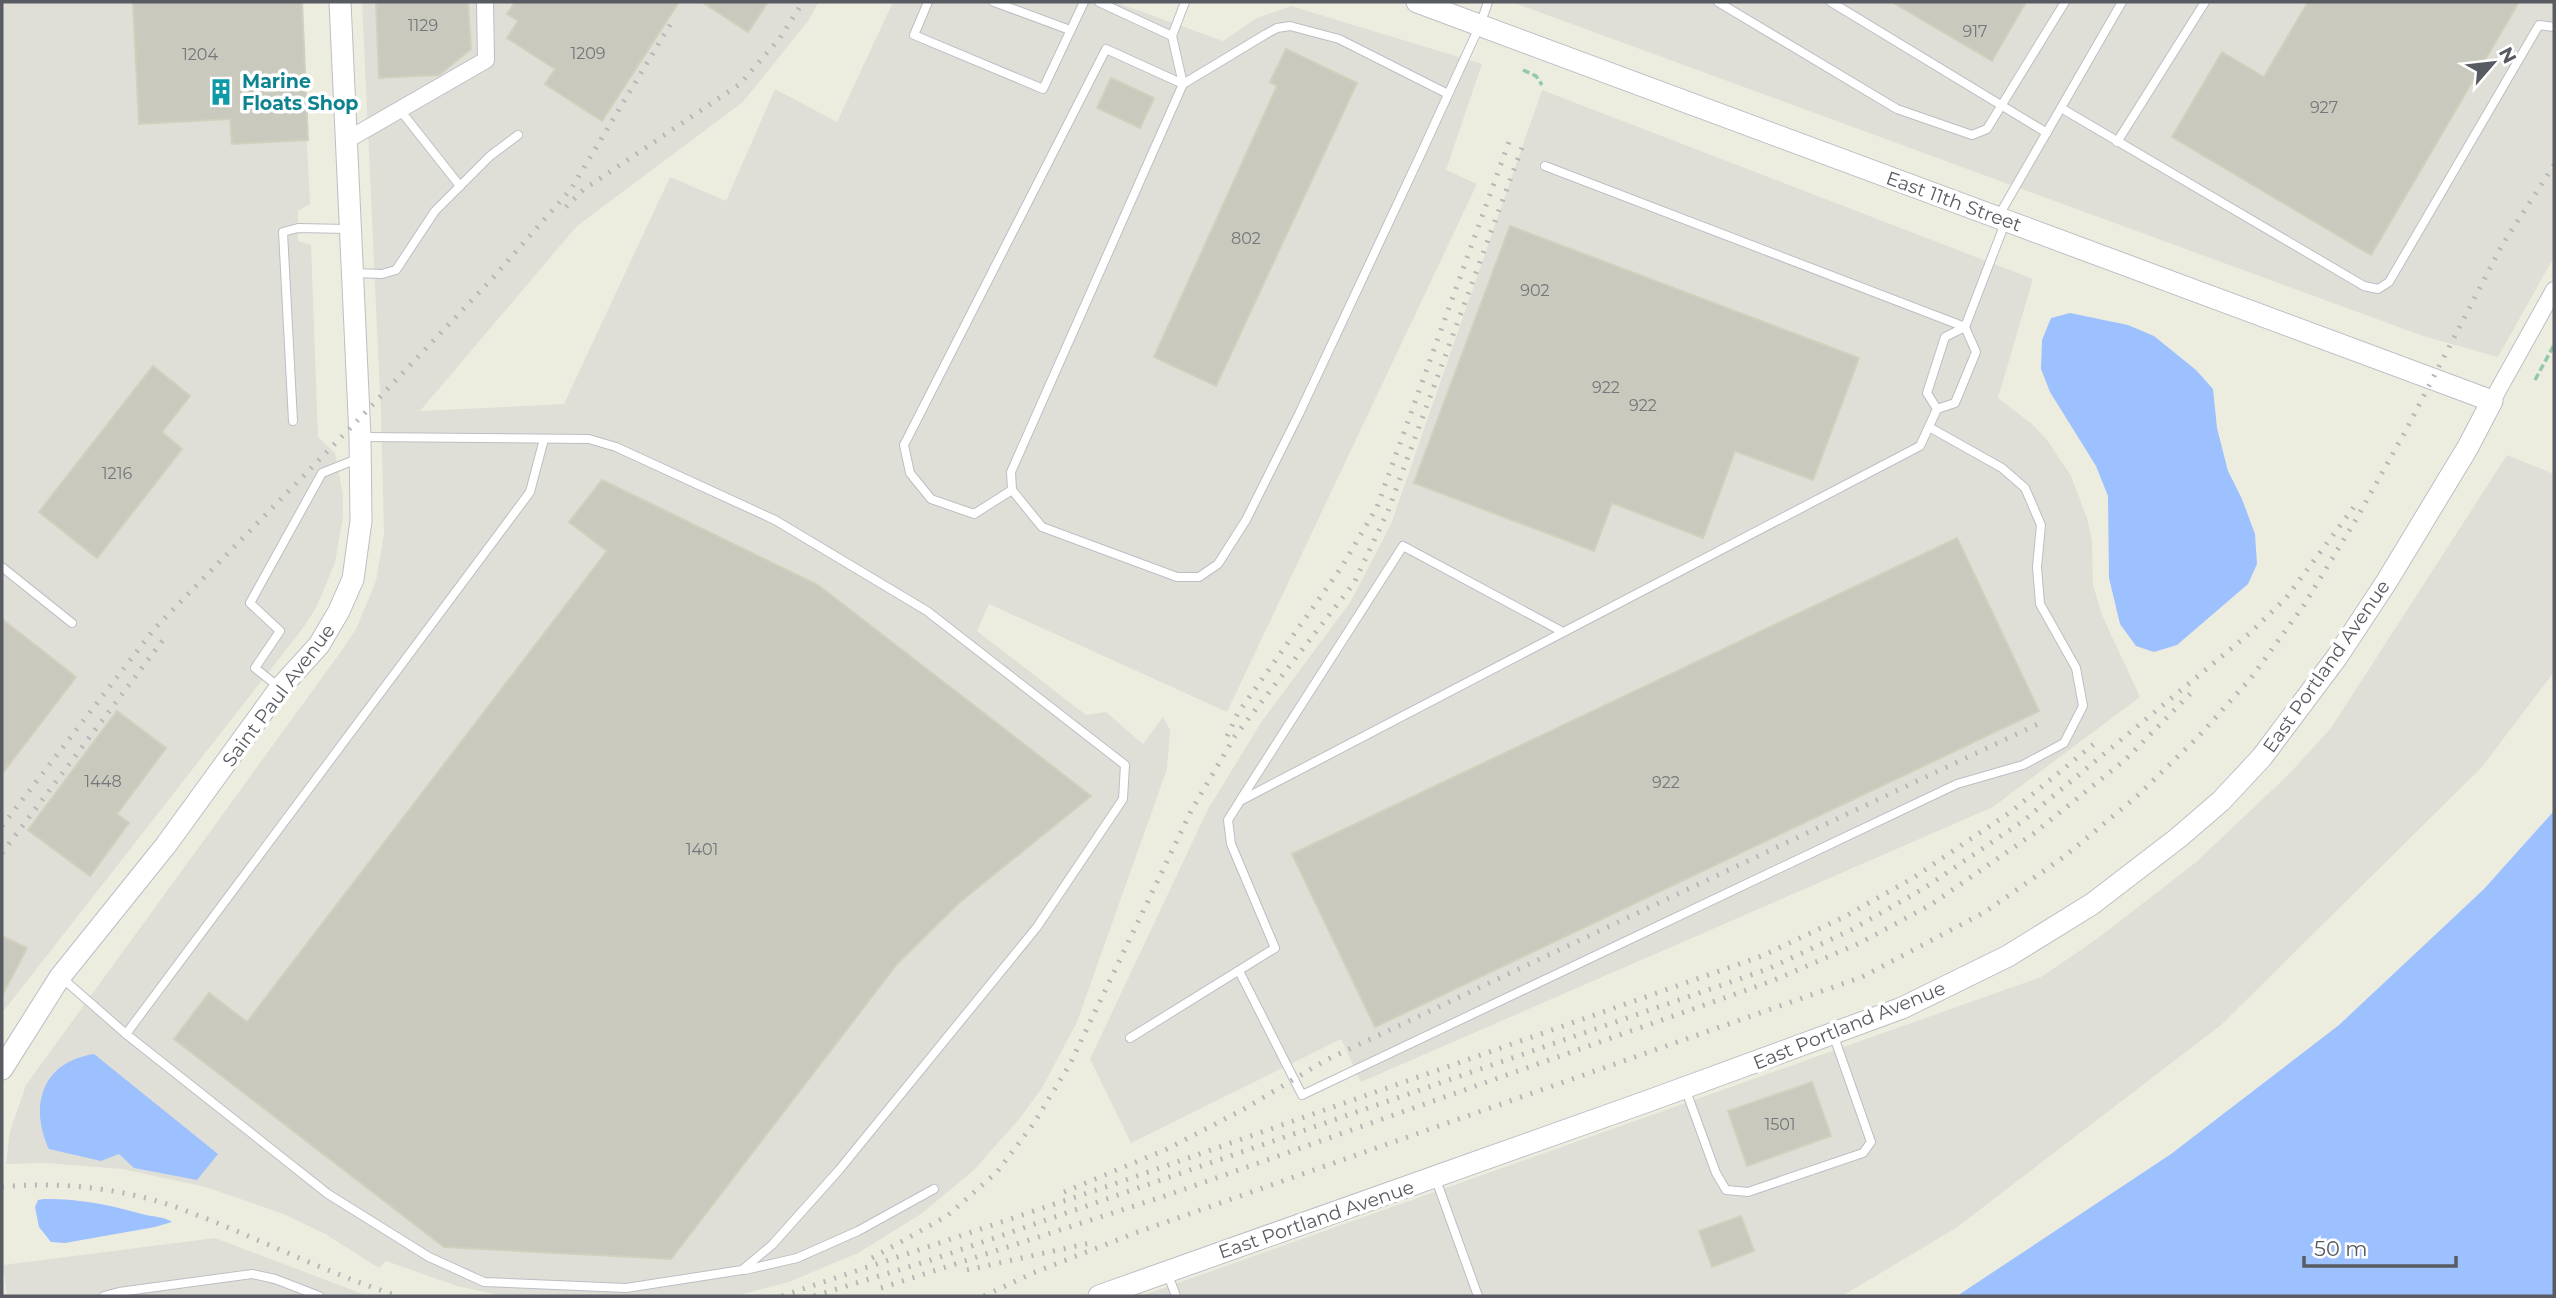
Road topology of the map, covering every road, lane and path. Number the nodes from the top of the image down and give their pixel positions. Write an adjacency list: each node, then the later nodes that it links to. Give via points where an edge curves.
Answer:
1 (340, 2): 28 (street, Saint Paul Avenue)
2 (485, 2): 25 (street, via 486,60)
3 (928, 2): 17 (lane, via 914,35 1043,89)
4 (994, 2): 17 (lane)
5 (1084, 2): 17 (lane)
6 (1099, 2): 18 (lane)
7 (1185, 2): 18 (lane)
8 (1417, 2): 15 (street, East 11th Street)
9 (1488, 2): 15 (lane)
10 (1718, 2): 23 (lane, via 1897,109 1972,135 1987,129)
11 (1831, 2): 23 (lane)
12 (2065, 2): 23 (lane)
13 (2122, 2): 24 (lane)
14 (2205, 2): 29 (lane)
15 (1480, 25): 22 (lane); 32 (street, East 11th Street)
16 (2554, 27): 29 (lane, via 2539,25 2389,282 2378,289 2364,286)
17 (1070, 30)
18 (1172, 36): 20 (lane)
19 (1523, 70): 21 (path)
20 (1183, 84): 22 (lane, via 1277,28 1290,26 1339,39); 45 (lane, via 1011,472); 45 (lane, via 1106,49 904,445 910,473 931,499 974,514)
21 (1542, 85)
22 (1448, 94): 45 (lane, via 1299,414 1246,520 1218,564 1199,577 1177,577 1042,527)
23 (2003, 106): 26 (lane)
24 (2061, 108): 26 (lane); 29 (lane)
25 (400, 110): 28 (street); 31 (lane)
26 (2047, 133): 32 (lane)
27 (518, 135): 31 (lane)
28 (347, 140): 33 (street, Saint Paul Avenue)
29 (2117, 142)
30 (1545, 166): 36 (lane)
31 (460, 186): 34 (lane, via 435,211 396,270)
32 (2002, 218): 36 (lane); 39 (street, East 11th Street)
33 (351, 229): 34 (street, Saint Paul Avenue); 41 (lane, via 283,232)
34 (353, 273): 44 (street, Saint Paul Avenue)
35 (2554, 290): 39 (street, East Portland Avenue)
36 (1965, 327): 40 (lane, via 1945,337 1927,393); 40 (lane, via 1976,352 1955,403)
37 (2554, 345): 38 (path)
38 (2535, 380)
39 (2492, 401): 54 (street, East Portland Avenue, via 2337,657 2262,757 2221,801 2128,878 2008,956 1902,1008)
40 (1937, 409): 42 (lane)
41 (293, 421)
42 (1929, 426): 48 (lane, via 1920,446); 51 (lane, via 2001,468 2025,488 2041,525 2040,604 2076,668 2083,706 2064,743 2023,765 1957,784 1302,1094)
43 (544, 439): 44 (lane, via 481,436); 53 (lane, via 530,492); 60 (lane, via 589,439 616,447 775,520 927,611 1125,765 1123,799 1037,927 839,1170 772,1245)
44 (360, 447): 49 (street, Saint Paul Avenue, via 361,521 353,579 319,645); 49 (lane, via 322,473 250,603 280,631 255,668)
45 (1012, 491)
46 (2, 567): 47 (lane)
47 (72, 624)
48 (1563, 632): 50 (lane); 50 (lane, via 1403,546)
49 (280, 688): 52 (street, Saint Paul Avenue, via 166,845)
50 (1240, 801): 51 (lane, via 1228,820 1231,844 1275,948)
51 (1239, 971): 55 (lane)
52 (60, 977): 53 (lane); 56 (street, Saint Paul Avenue)
53 (126, 1034): 60 (lane, via 328,1194 429,1257 484,1282 626,1287)
54 (1833, 1034): 57 (street, East Portland Avenue); 57 (lane, via 1871,1142 1863,1153 1748,1192 1726,1190)
55 (1130, 1038)
56 (2, 1069)
57 (1685, 1088): 58 (street, East Portland Avenue)
58 (1435, 1177): 61 (street, East Portland Avenue); 66 (lane)
59 (934, 1189): 60 (lane, via 797,1258)
60 (742, 1270)
61 (1167, 1272): 64 (street, East Portland Avenue); 65 (lane)
62 (104, 1296): 63 (lane, via 251,1274)
63 (319, 1296)
64 (1099, 1296)
65 (1177, 1296)
66 (1478, 1296)

